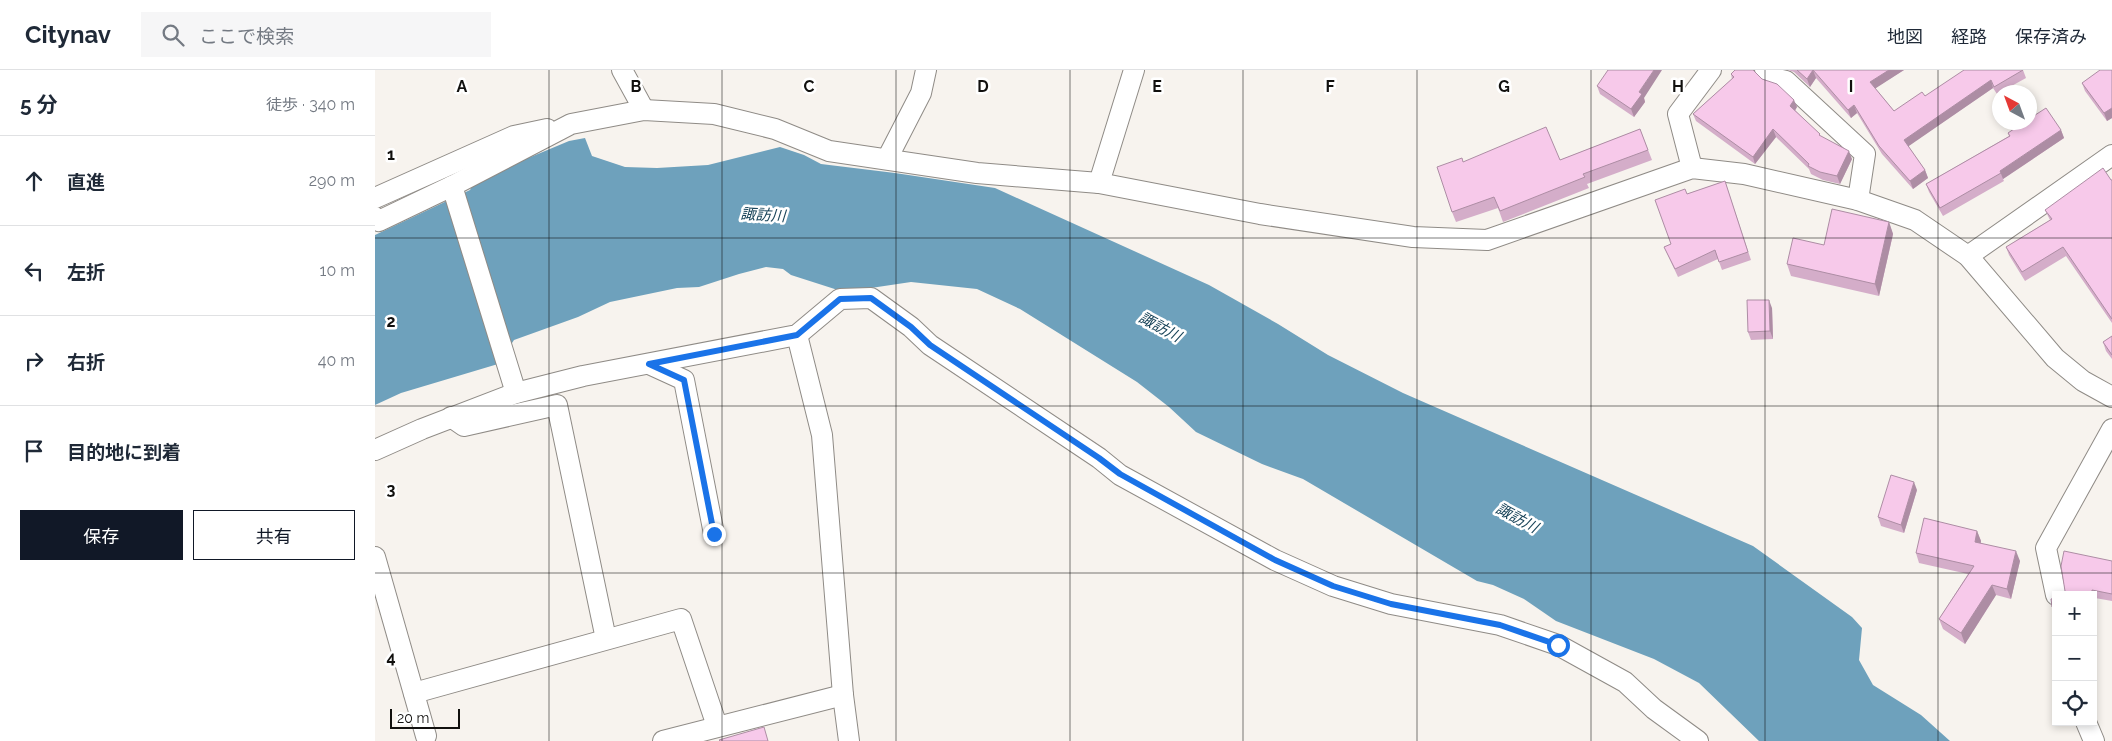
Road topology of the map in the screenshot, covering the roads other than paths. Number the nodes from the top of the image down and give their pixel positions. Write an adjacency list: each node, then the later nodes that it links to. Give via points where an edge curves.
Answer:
1 (622, 70): 6 (street)
2 (926, 70): 9 (street, via 921,92)
3 (1135, 70): 11 (street)
4 (1711, 70): 10 (street, via 1678,114)
5 (1765, 70): 14 (street, via 1773,78 1786,81 1865,154)
6 (644, 110): 7 (street); 9 (street, via 714,114 775,129 829,151)
7 (571, 124): 12 (street); 13 (street, via 514,136)
8 (2112, 155): 16 (street)
9 (887, 159): 11 (street, via 977,173)
10 (1692, 168): 11 (street, via 1487,240 1403,236 1259,214); 14 (street, via 1744,174)
11 (1099, 183)
12 (454, 190): 15 (street, via 379,221); 19 (street)
13 (375, 198)
14 (1858, 200): 16 (street, via 1915,220)
15 (375, 217)
16 (1968, 256): 20 (street, via 2055,358)
17 (797, 335): 18 (street); 29 (street, via 822,434); 35 (street, via 840,299 871,298 930,345 1120,474 1275,560 1333,586 1391,604 1500,625 1558,645 1625,682 1654,709)
18 (649, 364): 19 (street); 24 (street, via 684,380)
19 (515, 387): 21 (street)
20 (2112, 397)
21 (451, 417): 23 (street); 27 (street, via 464,426 557,405)
22 (2112, 430): 26 (street, via 2046,548)
23 (375, 450)
24 (714, 534)
25 (375, 557): 28 (street)
26 (2056, 591)
27 (606, 639): 28 (street); 30 (street, via 681,619)
28 (414, 693): 32 (street)
29 (843, 695): 30 (street); 34 (street)
30 (717, 726): 33 (street)
31 (2088, 726): 36 (street)
32 (430, 739)
33 (663, 741)
34 (849, 741)
35 (1698, 741)
36 (2094, 741)

